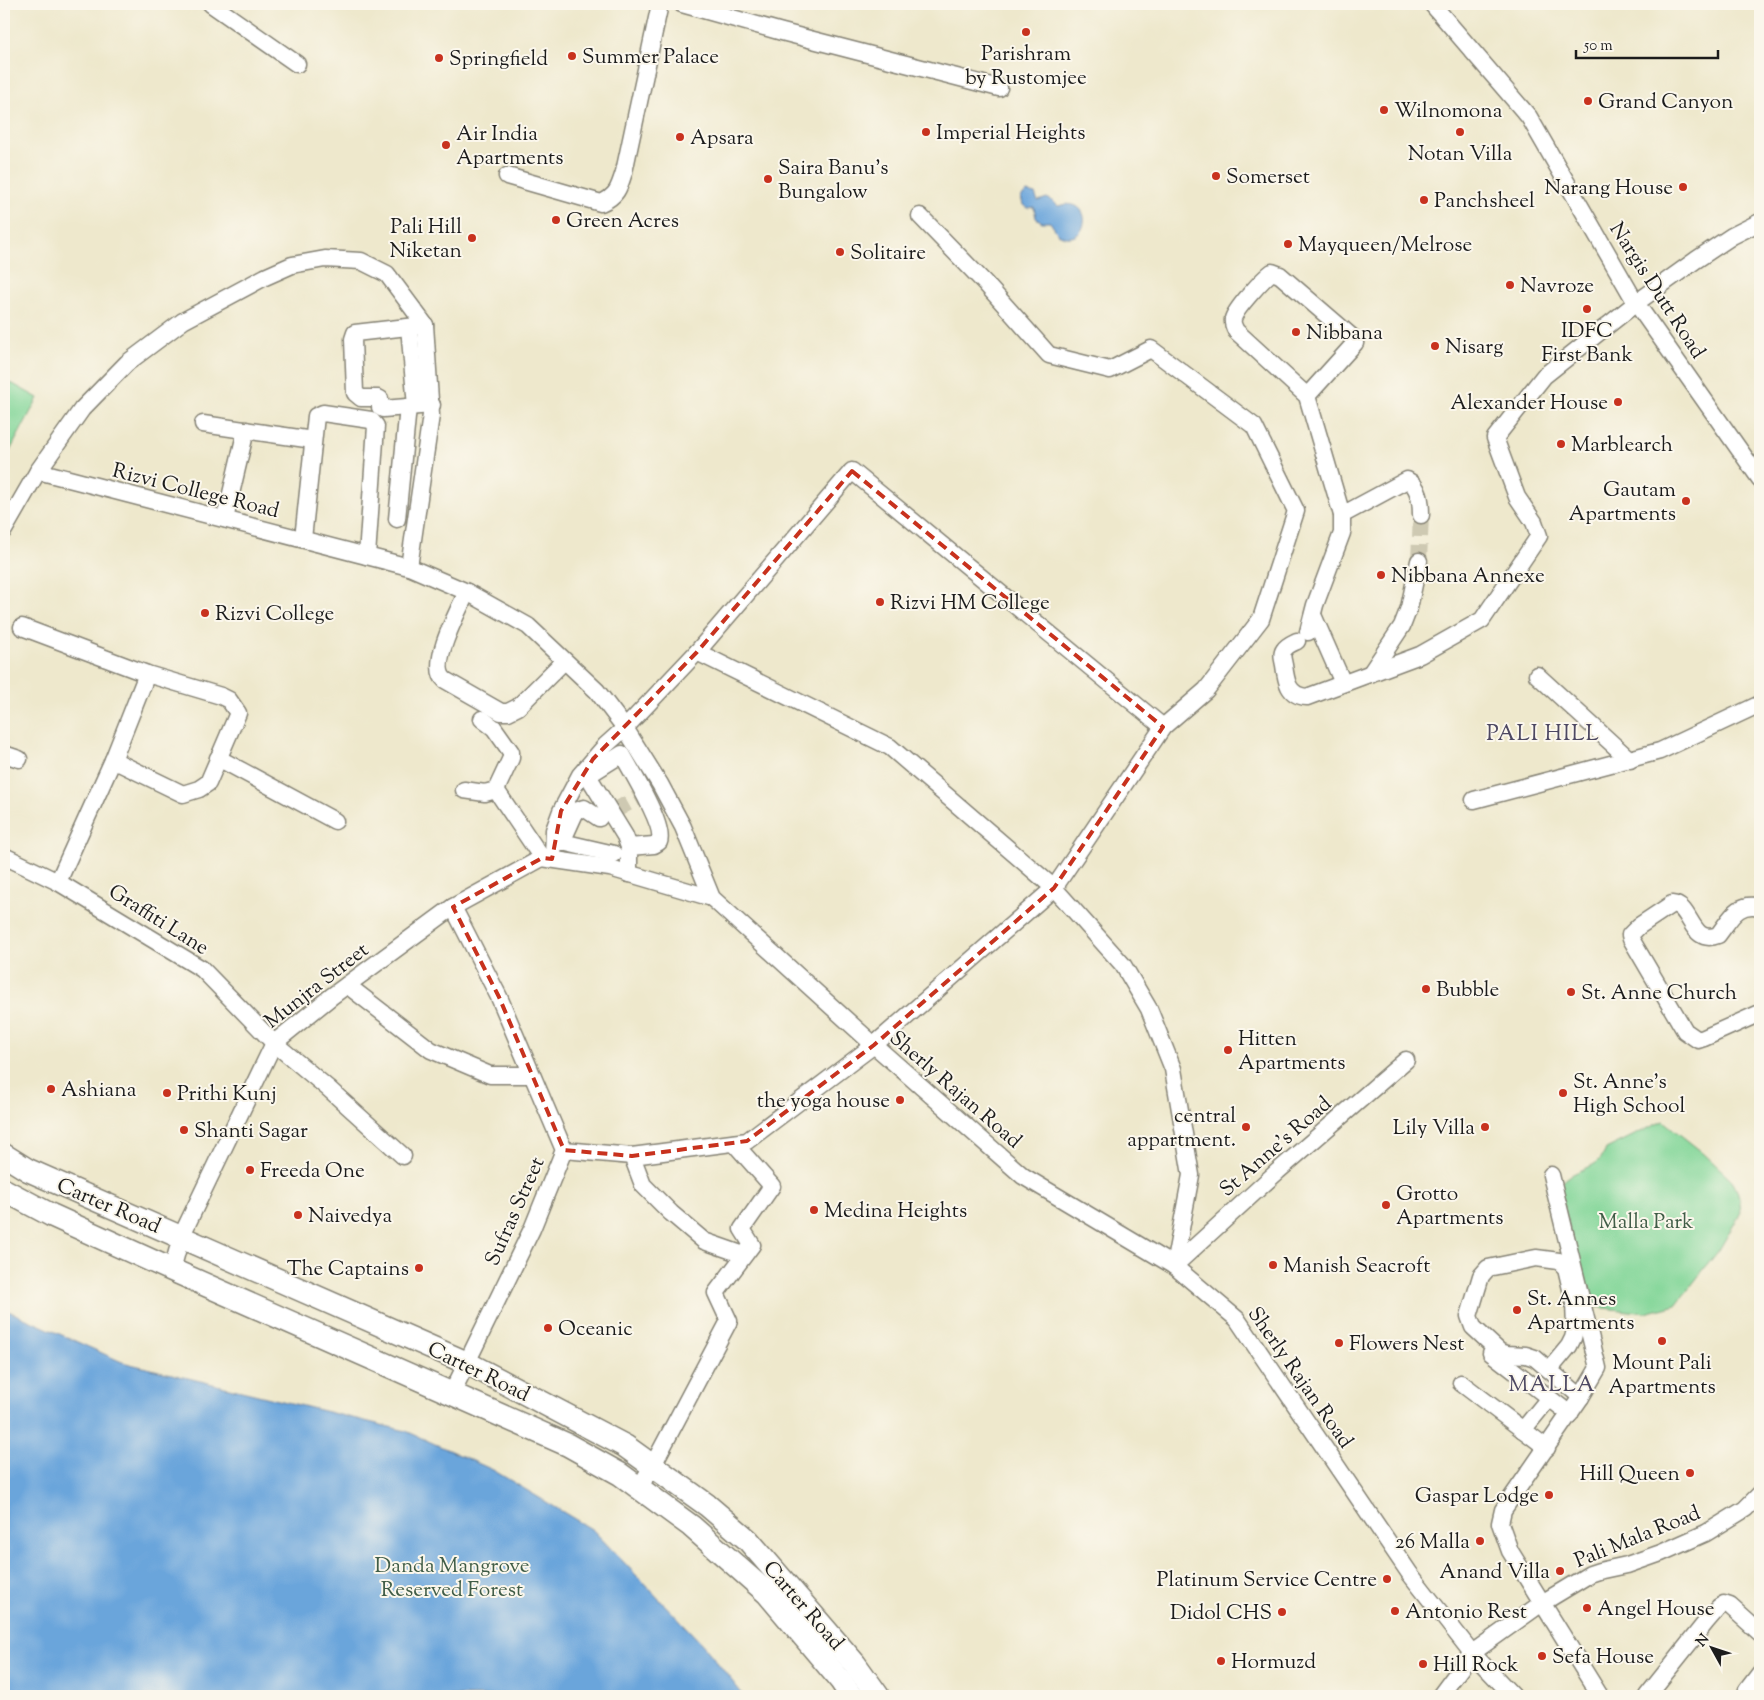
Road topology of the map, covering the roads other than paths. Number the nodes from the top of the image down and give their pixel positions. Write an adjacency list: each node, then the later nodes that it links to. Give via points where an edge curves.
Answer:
1 (211, 4): 5 (street)
2 (660, 4): 7 (street, via 624,172 611,199 600,203)
3 (682, 4): 6 (street)
4 (1432, 4): 10 (street, Nargis Dutt Road, via 1529,116)
5 (297, 64)
6 (999, 88)
7 (508, 176)
8 (920, 216): 39 (street, via 1049,355 1110,370 1151,348 1254,426 1296,511 1261,619 1206,690)
9 (1760, 222): 10 (street, via 1732,236)
10 (1636, 303): 18 (street, Nargis Dutt Road); 34 (street, via 1544,376 1496,438 1517,497 1534,522 1539,536 1482,620 1420,655)
11 (417, 326): 13 (street); 13 (street, via 357,332 353,338 356,395 380,399 383,409); 17 (street, via 387,274 361,261 325,259 292,265 183,321 127,363 82,409)
12 (1307, 396): 12 (street, via 1236,331 1232,321 1236,312 1272,272 1280,275 1355,340 1355,345); 19 (street)
13 (418, 406): 22 (street); 27 (street)
14 (203, 424): 15 (street)
15 (246, 430): 16 (street); 21 (street)
16 (313, 440): 24 (street); 25 (street, via 315,419 319,414 371,420 376,426)
17 (38, 471): 21 (street, Rizvi College Road); 23 (street)
18 (1760, 479)
19 (1342, 515): 20 (street, via 1407,480 1418,490); 29 (street, via 1342,533)
20 (1420, 516)
21 (225, 519): 24 (street, Rizvi College Road)
22 (397, 519)
23 (4, 530)
24 (303, 540): 25 (street, Rizvi College Road)
25 (368, 556): 27 (street, Rizvi College Road)
26 (1419, 561): 34 (street, via 1402,626)
27 (409, 567): 28 (street, Sherly Rajan Road)
28 (467, 592): 32 (street, Sherly Rajan Road, via 528,626); 32 (street, via 441,652 440,670 445,680 501,712 508,712 518,707)
29 (1313, 615): 36 (street); 36 (street, via 1303,636 1283,650 1286,682 1295,694 1307,697)
30 (22, 627): 33 (street)
31 (697, 652): 39 (street, via 852,470); 40 (street); 59 (street, via 890,747)
32 (564, 662): 40 (street, Sherly Rajan Road, via 597,691)
33 (147, 674): 42 (street, via 229,700 238,713); 43 (street)
34 (1370, 674): 36 (street)
35 (1537, 675): 44 (street)
36 (1343, 683)
37 (1760, 704): 44 (street, via 1660,750)
38 (482, 719): 47 (street, via 494,728 511,752)
39 (1162, 727): 59 (street)
40 (625, 728): 41 (street, Sherly Rajan Road); 54 (street, via 580,776 561,811)
41 (629, 749): 45 (street, Sherly Rajan Road); 48 (street); 50 (street, via 592,773 590,779)
42 (218, 758): 43 (street, via 208,783 183,794); 51 (street)
43 (112, 760): 58 (street)
44 (1630, 760): 49 (street)
45 (660, 784): 48 (street); 52 (street, Sherly Rajan Road)
46 (464, 790): 47 (street, via 485,793)
47 (496, 790): 54 (street)
48 (642, 795): 53 (street, via 656,819)
49 (1474, 800)
50 (608, 814): 54 (street, via 584,808 578,810 573,814 562,840); 55 (street, via 625,836)
51 (335, 821)
52 (683, 827): 53 (street); 60 (street, Sherly Rajan Road)
53 (661, 836): 55 (street, via 654,845)
54 (547, 849): 55 (street); 61 (street, Munjra Street)
55 (617, 853): 57 (street); 57 (street)
56 (4, 856): 58 (street, Graffiti Lane)
57 (629, 874): 60 (street)
58 (58, 882): 65 (street, Graffiti Lane, via 202,968)
59 (1054, 888): 66 (street); 78 (street, via 1123,965 1150,1010 1173,1069 1191,1175)
60 (712, 898): 66 (street, Sherly Rajan Road)
61 (452, 907): 63 (street, Munjra Street); 68 (street, Sufras Street, via 499,998)
62 (1760, 907): 64 (street, via 1752,905 1735,912 1718,935 1708,937 1699,933 1680,907 1672,904 1630,935 1685,1031 1691,1036 1698,1040 1704,1038)
63 (347, 985): 65 (street, Munjra Street); 68 (street, via 431,1050 490,1075)
64 (1760, 1013)
65 (274, 1043): 72 (street, Graffiti Lane); 76 (street, Munjra Street)
66 (874, 1045): 69 (street, via 747,1141); 78 (street, Sherly Rajan Road, via 1023,1176)
67 (1406, 1060): 78 (street, St Anne's Road)
68 (532, 1075): 70 (street, Sufras Street)
69 (734, 1143): 73 (street); 77 (street, via 772,1186 742,1229 752,1246)
70 (564, 1150): 73 (street); 81 (street, Sufras Street, via 532,1229)
71 (4, 1155): 76 (main road, Carter Road, via 28,1170)
72 (403, 1156)
73 (632, 1156): 77 (street, via 643,1185 671,1213 704,1241)
74 (1551, 1175): 85 (street, via 1598,1368)
75 (4, 1190): 79 (main road, Carter Road)
76 (182, 1237): 79 (street, Munjra Street); 81 (main road, Carter Road)
77 (744, 1255): 90 (street, via 716,1293 729,1322)
78 (1174, 1266): 95 (street, Sherly Rajan Road, via 1237,1319 1410,1574)
79 (172, 1270): 84 (main road, Carter Road)
80 (1485, 1349): 86 (street)
81 (467, 1363): 84 (street, Sufras Street); 90 (main road, Carter Road, via 625,1446)
82 (1550, 1369): 82 (street, via 1535,1358 1500,1352 1473,1327 1469,1316 1480,1276 1488,1268 1536,1258 1559,1261 1566,1268 1574,1302 1575,1330 1568,1346); 85 (street)
83 (1461, 1383): 88 (street)
84 (452, 1394): 91 (main road, Carter Road, via 568,1444)
85 (1582, 1397): 87 (street)
86 (1549, 1398): 87 (street); 88 (street)
87 (1570, 1414): 89 (street)
88 (1523, 1430): 89 (street)
89 (1547, 1448): 93 (street, via 1503,1510 1500,1523 1510,1551)
90 (653, 1465): 91 (street); 98 (main road, Carter Road, via 748,1540 856,1664)
91 (639, 1488): 97 (main road, Carter Road, via 690,1526 767,1593)
92 (1760, 1494): 93 (street, Pali Mala Road, via 1745,1509 1706,1533 1661,1553 1590,1574)
93 (1542, 1603): 95 (street, Pali Mala Road); 101 (street)
94 (1760, 1633): 102 (street, via 1730,1606 1718,1607)
95 (1472, 1653): 99 (street, Pali Mala Road); 100 (street, Sherly Rajan Road)
96 (1760, 1673): 103 (street, via 1747,1690)
97 (851, 1696)
98 (878, 1696)
99 (1440, 1696)
100 (1513, 1696)
101 (1600, 1696)
102 (1647, 1696)
103 (1750, 1696)

